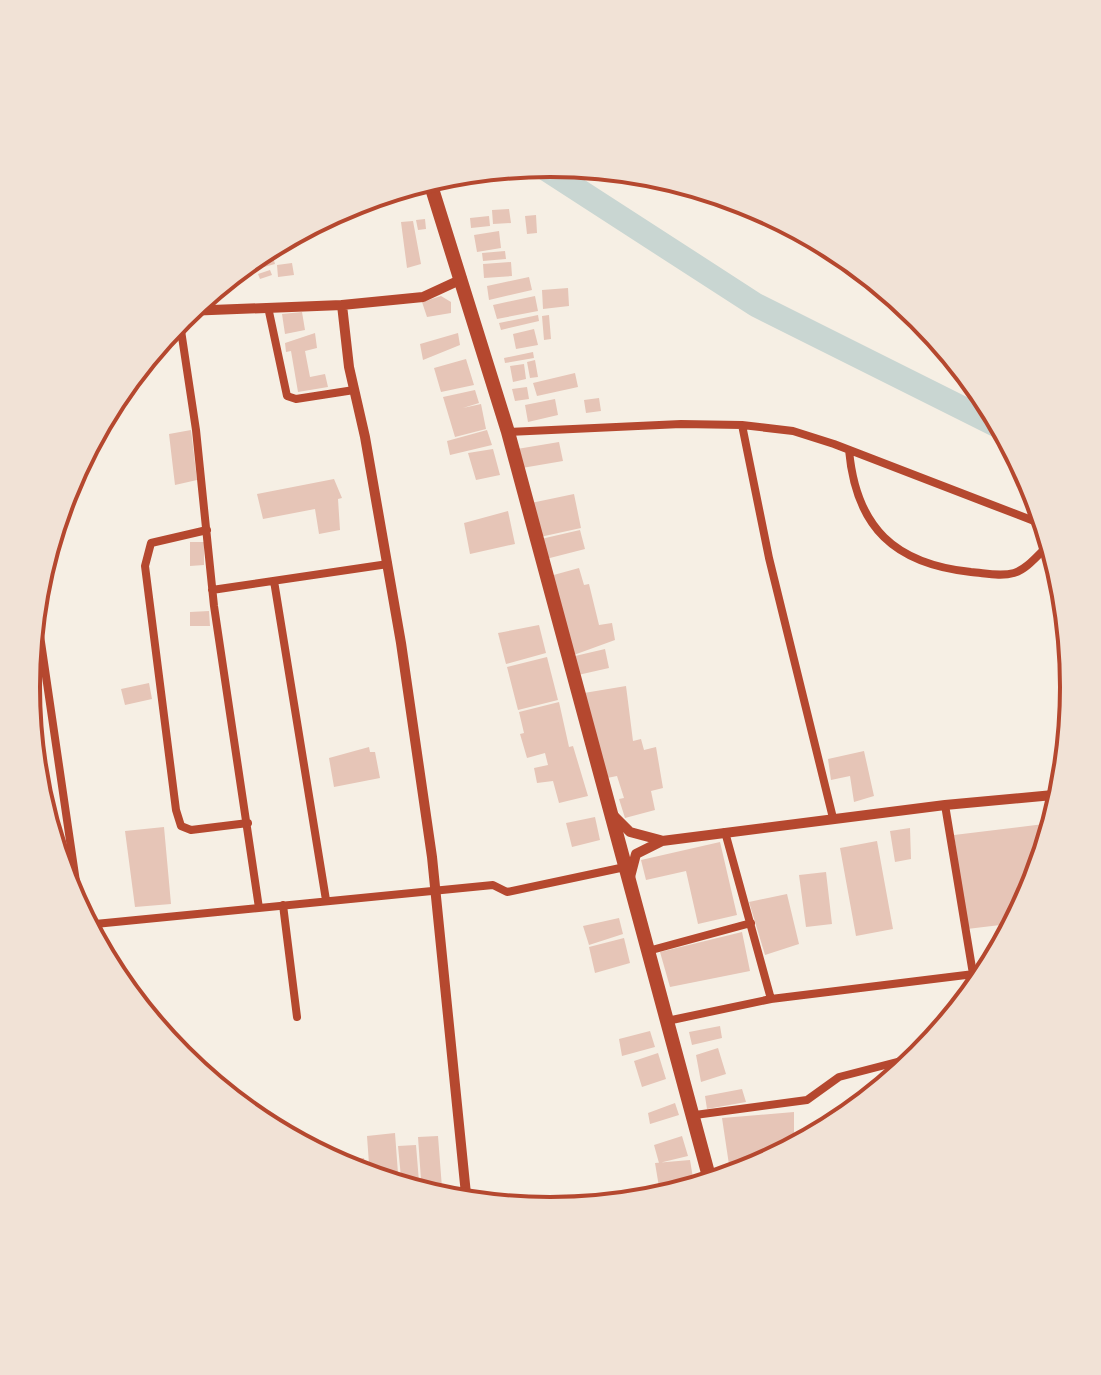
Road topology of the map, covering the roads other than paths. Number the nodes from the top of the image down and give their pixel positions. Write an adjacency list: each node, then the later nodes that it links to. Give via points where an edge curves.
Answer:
1 (434, 191): 2 (highway)
2 (462, 279): 3 (street, via 423,297); 9 (highway)
3 (342, 305): 4 (street); 7 (street)
4 (268, 307): 5 (street); 7 (street, via 287,396)
5 (208, 310)
6 (181, 336): 12 (street)
7 (354, 390): 14 (street)
8 (742, 425): 9 (street); 10 (street, via 793,431); 21 (street)
9 (508, 432): 20 (highway)
10 (849, 450): 11 (street); 13 (street, via 864,512 913,560 942,569 1006,575 1024,569)
11 (1033, 521)
12 (207, 530): 16 (street); 22 (street, via 151,543 145,566 176,810 181,826 191,830)
13 (1043, 551)
14 (388, 564): 15 (street); 28 (street)
15 (274, 581): 16 (street); 29 (street)
16 (212, 590): 22 (street)
17 (42, 647): 26 (street)
18 (1049, 795): 19 (street)
19 (945, 805): 21 (street); 35 (street)
20 (609, 809): 24 (street, via 630,832); 25 (highway)
21 (833, 818): 23 (street)
22 (248, 823): 31 (street)
23 (725, 832): 24 (street); 32 (street)
24 (662, 841): 27 (street, via 636,854)
25 (625, 867): 27 (highway); 28 (street, via 507,892 493,885)
26 (74, 871)
27 (629, 883): 34 (highway)
28 (435, 890): 29 (street); 43 (street)
29 (326, 900): 30 (street)
30 (283, 905): 31 (street); 38 (street)
31 (259, 908): 33 (street)
32 (751, 923): 34 (street); 37 (street)
33 (98, 924)
34 (648, 951): 39 (highway)
35 (974, 973)
36 (973, 974): 37 (street)
37 (771, 999): 39 (street)
38 (297, 1017)
39 (667, 1021): 41 (highway)
40 (896, 1062): 41 (street, via 839,1077 807,1100)
41 (695, 1115): 42 (highway)
42 (708, 1173)
43 (466, 1191)

